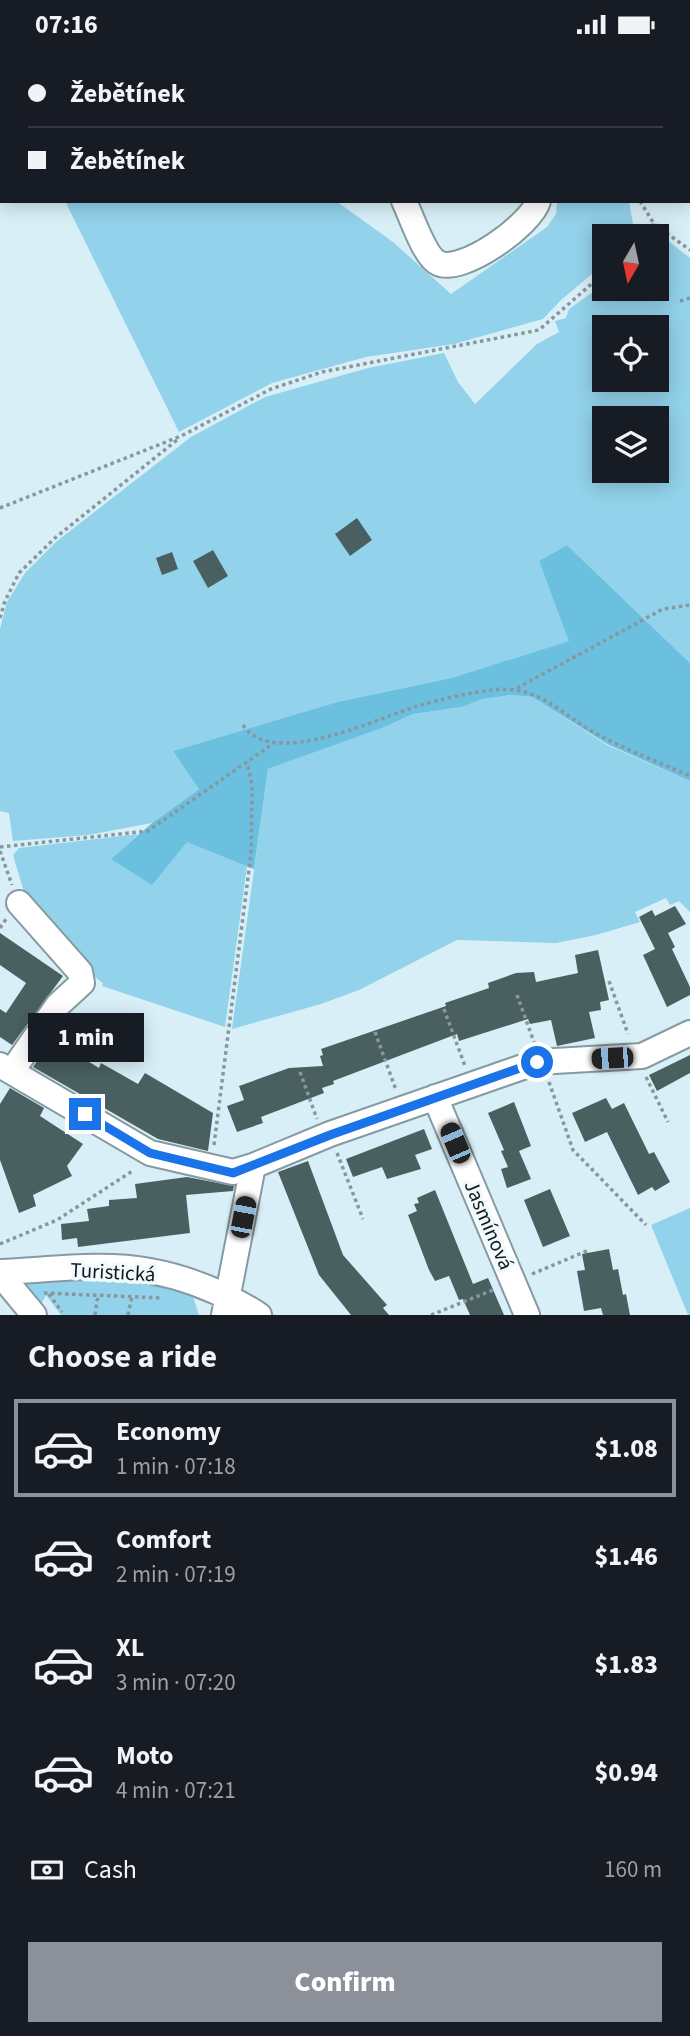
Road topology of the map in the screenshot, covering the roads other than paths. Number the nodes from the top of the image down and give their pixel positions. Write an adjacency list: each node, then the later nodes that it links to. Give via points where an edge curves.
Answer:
1 (405, 203): 2 (street, via 430,255 437,263 449,265 470,260 526,223)
2 (538, 203)
3 (19, 903): 5 (street, via 83,978)
4 (690, 1033): 6 (street, via 642,1056 541,1062)
5 (6, 1068): 7 (street, via 150,1153 233,1173)
6 (435, 1097): 7 (street); 12 (street, Jasmínová)
7 (253, 1166): 9 (street)
8 (0, 1273): 9 (street, Turistická, via 103,1268 150,1271); 10 (street)
9 (226, 1305): 11 (street, Turistická)
10 (34, 1315)
11 (259, 1315)
12 (527, 1315)

